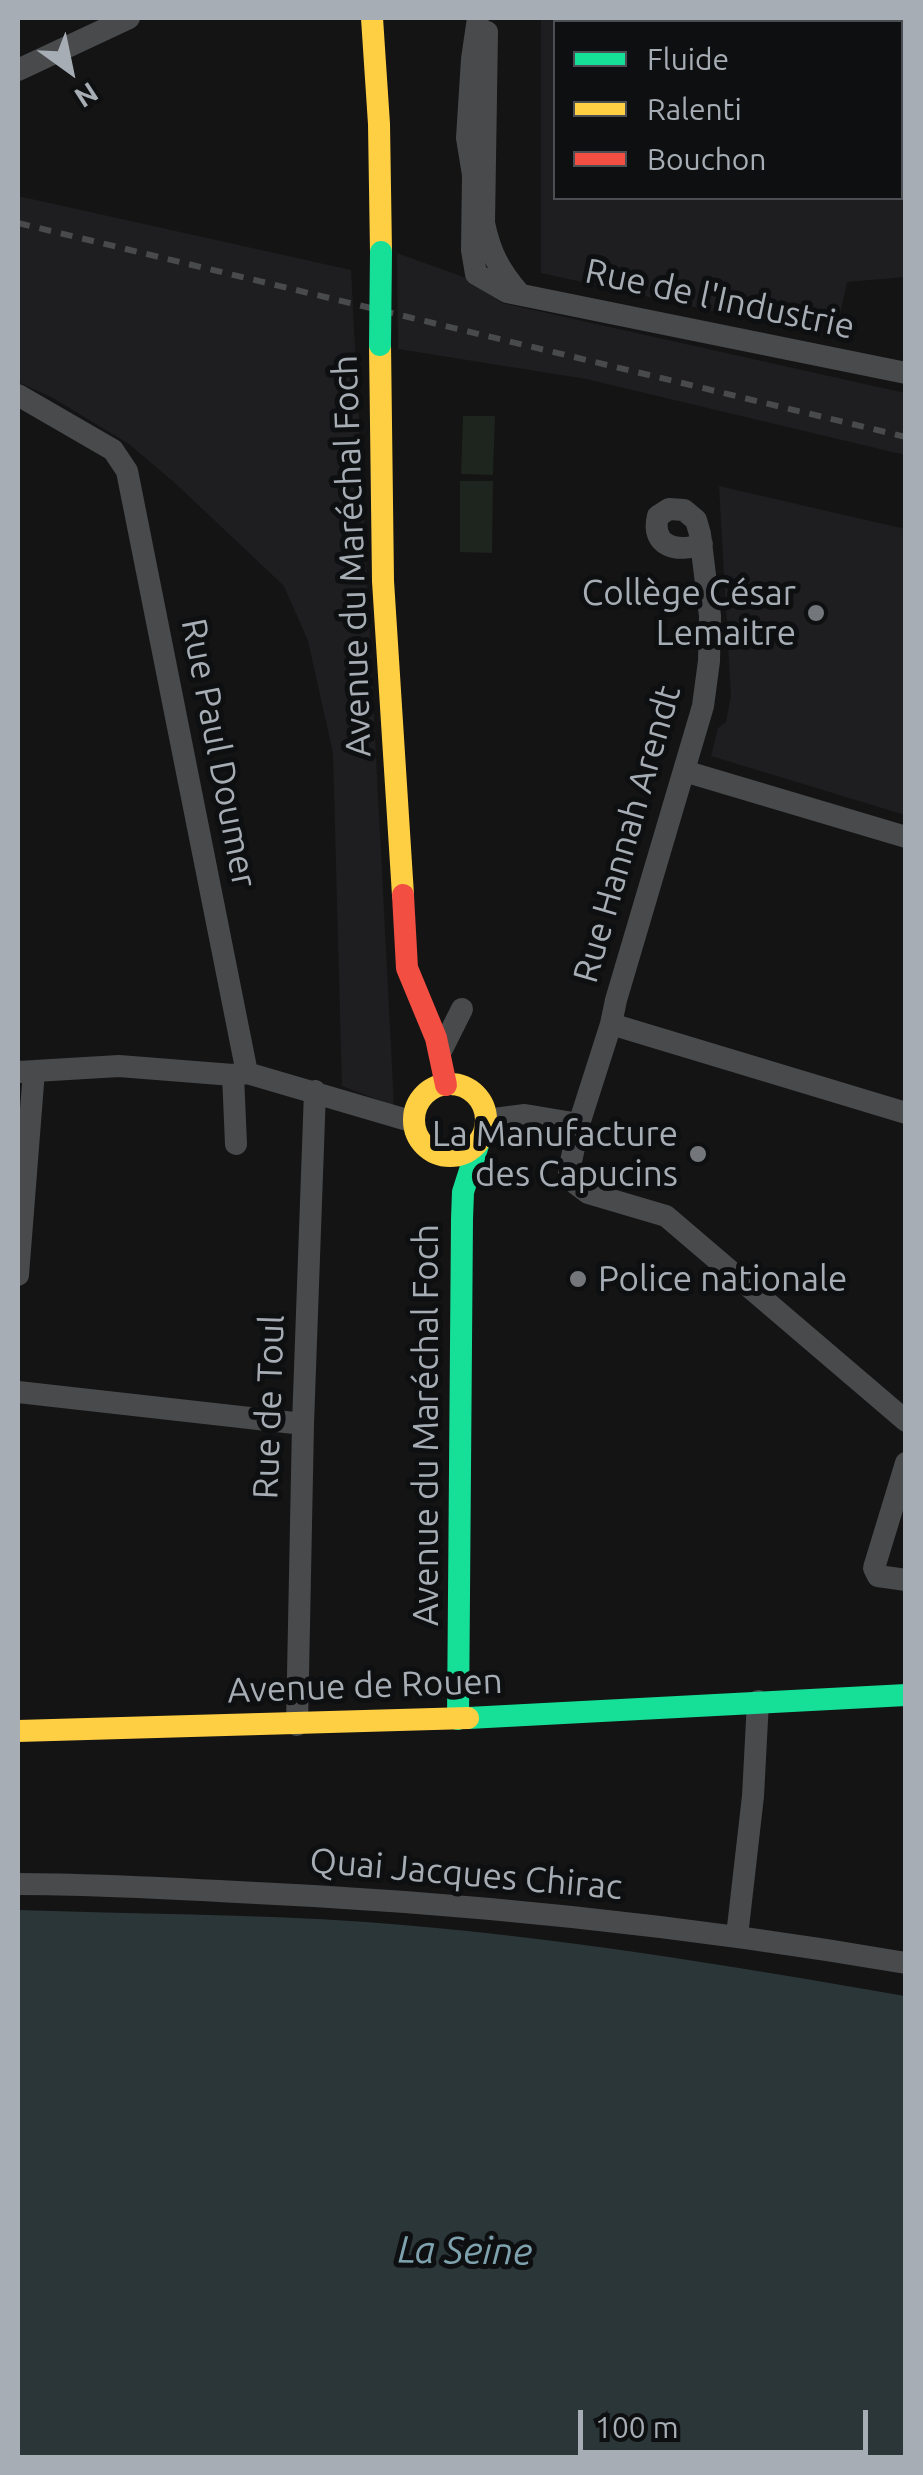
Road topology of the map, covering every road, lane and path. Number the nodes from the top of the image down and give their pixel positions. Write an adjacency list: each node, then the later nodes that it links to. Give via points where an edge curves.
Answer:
1 (129, 18): 5 (street)
2 (372, 18): 12 (main road, Avenue du Maréchal Foch, bridge, via 383,581 407,968)
3 (478, 18): 6 (street, Rue de l'Industrie, via 467,138 472,250 476,274)
4 (486, 18): 6 (street, via 484,223 490,251)
5 (18, 70)
6 (520, 292): 7 (street, Rue de l'Industrie)
7 (906, 373)
8 (18, 395): 16 (street, Rue Paul Doumer, via 112,450 126,471)
9 (702, 544): 10 (street, Rue Hannah Arendt, via 709,660)
10 (684, 771): 11 (street); 13 (street, Rue Hannah Arendt)
11 (906, 837)
12 (426, 1016): 14 (main road, Avenue du Maréchal Foch); 14 (street, via 462,1009)
13 (611, 1024): 19 (street); 21 (street, Rue Hannah Arendt)
14 (442, 1049): 17 (main road, Avenue du Maréchal Foch)
15 (26, 1071): 16 (street, via 118,1066); 26 (street)
16 (240, 1074): 18 (street); 23 (street, Rue Paul Doumer)
17 (446, 1085): 20 (main road, via 425,1094); 22 (main road, via 470,1091 484,1109)
18 (315, 1092): 20 (street); 29 (street, Rue de Toul)
19 (906, 1112)
20 (414, 1122): 24 (main road, via 421,1142)
21 (579, 1124): 22 (street, via 525,1115); 28 (street, Rue Hannah Arendt, via 569,1171 576,1184 666,1216)
22 (482, 1131): 24 (main road, via 461,1154); 25 (main road, Avenue du Maréchal Foch)
23 (236, 1144)
24 (440, 1154): 25 (main road, Avenue du Maréchal Foch)
25 (463, 1192): 35 (main road, Avenue du Maréchal Foch)
26 (18, 1276)
27 (18, 1392): 29 (street)
28 (906, 1420)
29 (303, 1424): 36 (street, Rue de Toul)
30 (906, 1463): 31 (street, via 874,1568 878,1576)
31 (906, 1580)
32 (906, 1695): 33 (main road, Avenue de Rouen)
33 (758, 1705): 34 (main road, Avenue de Rouen); 35 (main road, Avenue de Rouen); 39 (street)
34 (906, 1714)
35 (458, 1719): 36 (main road, Avenue de Rouen)
36 (297, 1725): 37 (main road, Avenue de Rouen)
37 (18, 1731)
38 (18, 1884): 39 (street, Quai Jacques Chirac, via 364,1898)
39 (737, 1936): 40 (street, Quai Jacques Chirac)
40 (906, 1963)

